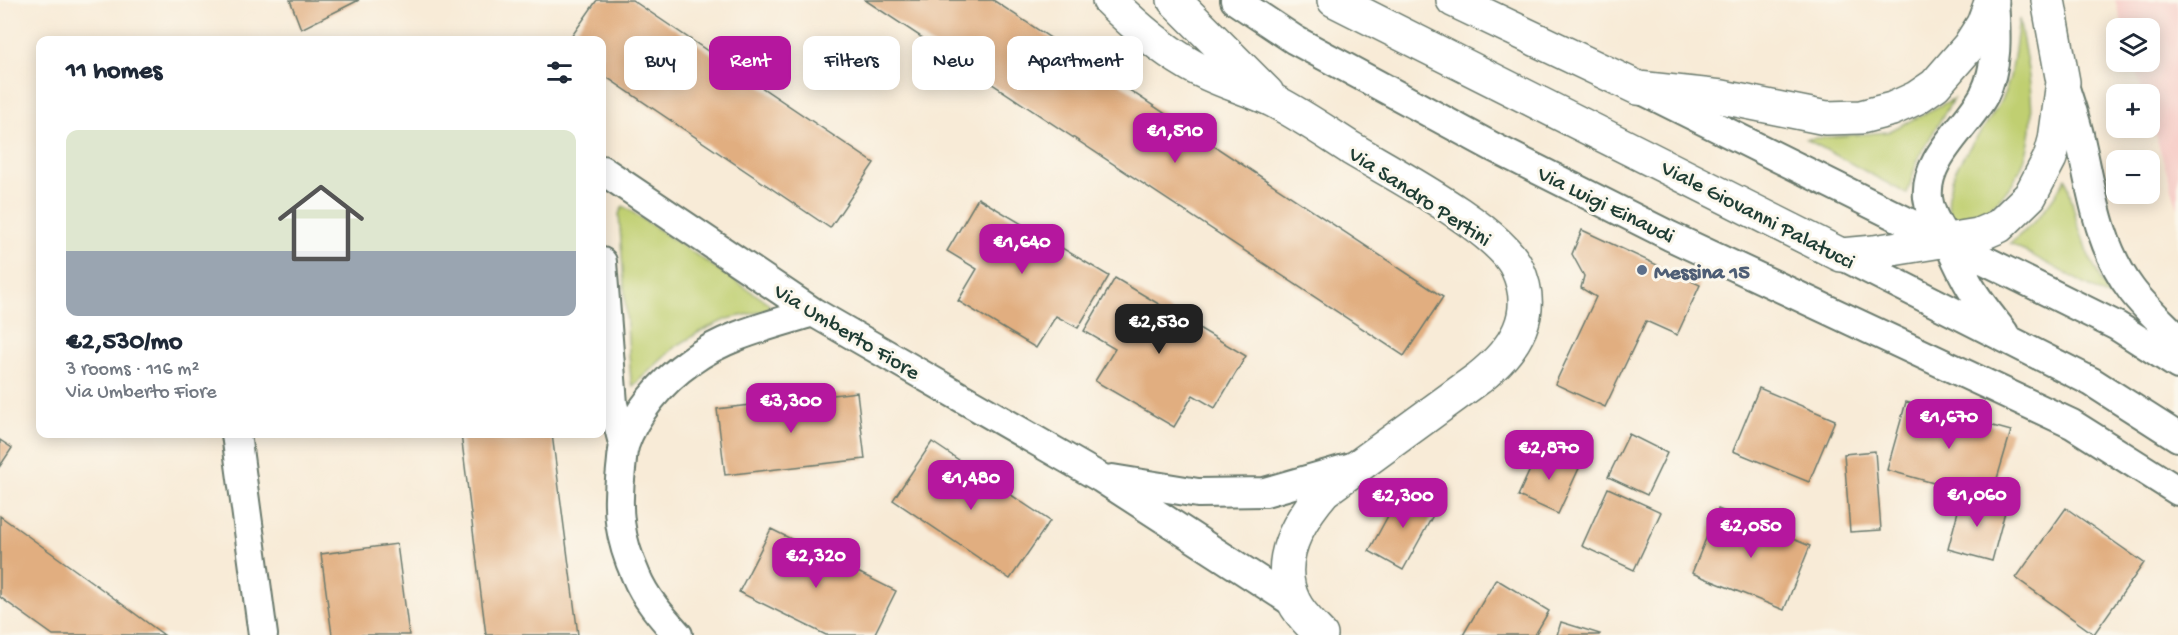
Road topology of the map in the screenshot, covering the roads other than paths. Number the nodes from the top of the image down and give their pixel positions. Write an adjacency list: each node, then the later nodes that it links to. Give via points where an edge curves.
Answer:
1 (1109, 0): 10 (main road, via 1187,64)
2 (1174, 0): 10 (main road)
3 (1235, 0): 24 (street, Via Luigi Einaudi, via 1295,40 1493,147 1671,236 2072,424)
4 (1334, 0): 13 (main road, Viale Giovanni Palatucci)
5 (1453, 0): 9 (main road)
6 (1993, 0): 9 (main road, via 1969,46 1935,85 1892,109 1861,117 1826,118 1722,97); 12 (street, via 1995,58 1984,94 1932,173 1928,196 1931,215)
7 (2048, 0): 8 (main road)
8 (2063, 82): 12 (main road, via 2053,149 2030,196 1999,226); 17 (street, via 2096,216 2116,265 2131,290)
9 (1638, 88): 12 (street)
10 (1274, 101): 22 (main road, Via Sandro Pertini, via 1483,231 1508,254 1522,285 1525,301 1519,333 1497,364)
11 (606, 173): 14 (street, Via Umberto Fiore)
12 (1947, 241): 13 (main road); 16 (street, via 1973,292); 18 (street, via 2117,326)
13 (1841, 255): 16 (street, Viale Giovanni Palatucci)
14 (813, 312): 21 (street, via 717,345 691,360 663,384 640,414); 23 (street, Via Umberto Fiore)
15 (606, 314): 21 (street, via 613,404)
16 (2008, 339): 19 (street, Viale Giovanni Palatucci, via 2092,382)
17 (2178, 339)
18 (2178, 365)
19 (2178, 437)
20 (237, 438): 26 (street)
21 (624, 447): 27 (street, via 619,519 626,550 636,578)
22 (1357, 465): 23 (street, Via Umberto Fiore, via 1265,492 1198,493); 25 (main road, Via Sandro Pertini, via 1324,491 1298,526 1287,566 1287,583)
23 (1101, 478): 25 (street, Via Umberto Fiore)
24 (2178, 491)
25 (1294, 603): 28 (main road, Via Sandro Pertini)
26 (263, 635)
27 (678, 635)
28 (1321, 635)

